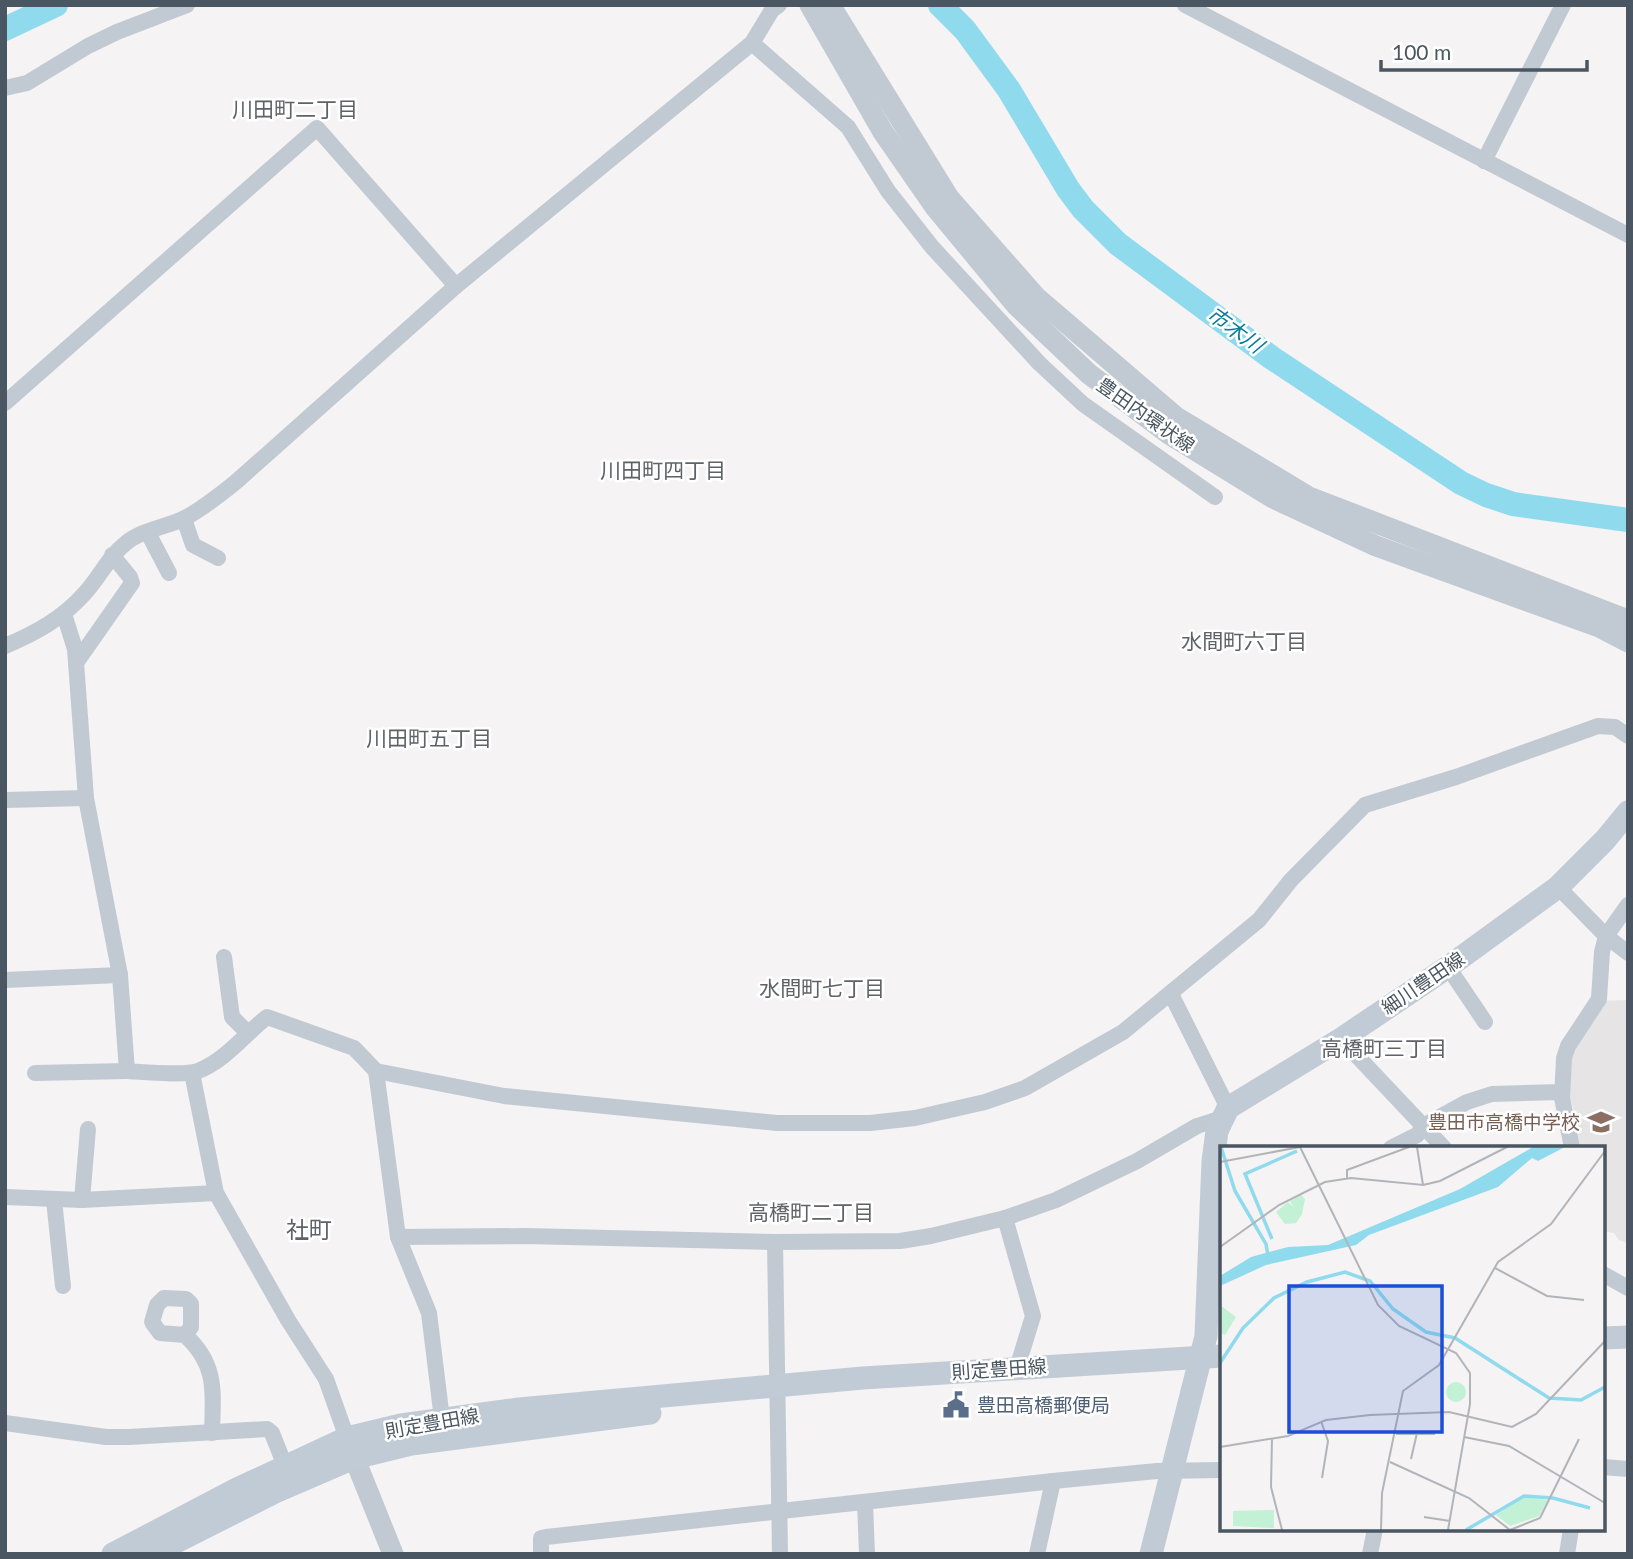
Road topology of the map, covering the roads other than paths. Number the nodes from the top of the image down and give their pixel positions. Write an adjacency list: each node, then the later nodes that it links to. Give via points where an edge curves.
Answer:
1 (187, 5): 8 (street, via 88,46 27,83)
2 (779, 5): 7 (street)
3 (810, 5): 10 (street, 豊田内環状線, via 883,132)
4 (830, 5): 10 (street, 豊田内環状線)
5 (1185, 5): 9 (street)
6 (1563, 5): 9 (street)
7 (752, 43): 12 (street); 14 (street, via 848,127 888,191 932,247 1039,363 1083,404)
8 (5, 88)
9 (1483, 161): 11 (street)
10 (942, 202): 21 (street, 豊田内環状線, via 1036,297 1176,417 1309,497); 22 (street, 豊田内環状線, via 1016,305 1088,374 1169,434 1273,498 1376,546 1599,627)
11 (1628, 235)
12 (456, 286): 13 (street, via 317,128); 15 (street, via 237,481)
13 (5, 403)
14 (1215, 497)
15 (184, 519): 16 (street); 18 (street, via 193,545)
16 (148, 533): 17 (street, via 128,541); 19 (street)
17 (112, 555): 20 (street, via 87,592); 24 (street, via 132,583)
18 (218, 558)
19 (169, 573)
20 (64, 614): 23 (street); 24 (street)
21 (1628, 620)
22 (1628, 642)
23 (5, 646)
24 (76, 663): 26 (street)
25 (1628, 736): 37 (street, via 1615,727 1598,726 1365,805 1291,880 1259,920)
26 (86, 798): 27 (street); 35 (street)
27 (5, 800)
28 (1628, 812): 29 (main road, 細川豊田線)
29 (1558, 887): 31 (street); 34 (main road, 細川豊田線)
30 (1628, 905): 31 (street)
31 (1615, 939): 32 (street); 45 (street, via 1602,952 1600,996 1568,1046)
32 (1628, 953)
33 (224, 957): 39 (street, via 232,1017)
34 (1447, 967): 38 (street); 40 (main road, 細川豊田線)
35 (120, 975): 36 (street); 42 (street)
36 (5, 981)
37 (1171, 994): 41 (street, via 1106,1044 1025,1088 915,1118 870,1123 777,1123 504,1096); 46 (street)
38 (1485, 1022)
39 (247, 1032): 41 (street, via 267,1017 354,1048); 44 (street, via 223,1057)
40 (1341, 1039): 46 (main road, 細川豊田線); 47 (street)
41 (376, 1070): 57 (street)
42 (127, 1072): 43 (street); 44 (street)
43 (35, 1073)
44 (192, 1073): 52 (street)
45 (1561, 1092): 47 (street, via 1492,1094); 51 (street)
46 (1225, 1113): 56 (street, via 1056,1200); 62 (main road, via 1213,1161)
47 (1425, 1125): 49 (street, via 1417,1135); 50 (street)
48 (88, 1129): 55 (street)
49 (1395, 1146)
50 (1442, 1146)
51 (1572, 1146)
52 (216, 1193): 55 (street); 70 (street, via 326,1379)
53 (5, 1197): 54 (street)
54 (54, 1200): 55 (street); 60 (street)
55 (82, 1200)
56 (1005, 1218): 58 (street, via 900,1241); 65 (street, via 1033,1316)
57 (398, 1237): 58 (street); 67 (street, via 429,1312)
58 (775, 1242): 66 (street)
59 (1605, 1275): 61 (street)
60 (63, 1286)
61 (1628, 1288)
62 (1214, 1302): 64 (main road, via 1206,1336)
63 (185, 1335): 69 (street, via 204,1357 211,1374)
64 (1211, 1356): 65 (main road, 則定豊田線); 75 (main road)
65 (1017, 1368): 66 (main road, 則定豊田線)
66 (776, 1387): 67 (main road, 則定豊田線); 70 (main road, 則定豊田線, via 705,1404 543,1428); 78 (street)
67 (442, 1419): 70 (main road, 則定豊田線, via 401,1425)
68 (5, 1423): 69 (street, via 106,1437)
69 (212, 1433): 71 (street, via 267,1429)
70 (351, 1448): 71 (main road, 則定豊田線); 82 (main road, 則定豊田線); 83 (street)
71 (285, 1466): 81 (main road, 則定豊田線)
72 (1605, 1467): 73 (street)
73 (1628, 1469)
74 (1220, 1470): 75 (street)
75 (1172, 1471): 76 (street); 88 (main road)
76 (1053, 1481): 77 (street); 87 (street)
77 (865, 1503): 78 (street); 86 (street)
78 (779, 1513): 84 (street, via 546,1536 541,1538); 85 (street)
79 (1375, 1531): 89 (street)
80 (1571, 1531): 90 (street)
81 (113, 1554)
82 (152, 1554)
83 (393, 1554)
84 (541, 1554)
85 (780, 1554)
86 (867, 1554)
87 (1037, 1554)
88 (1151, 1554)
89 (1370, 1554)
90 (1567, 1554)

